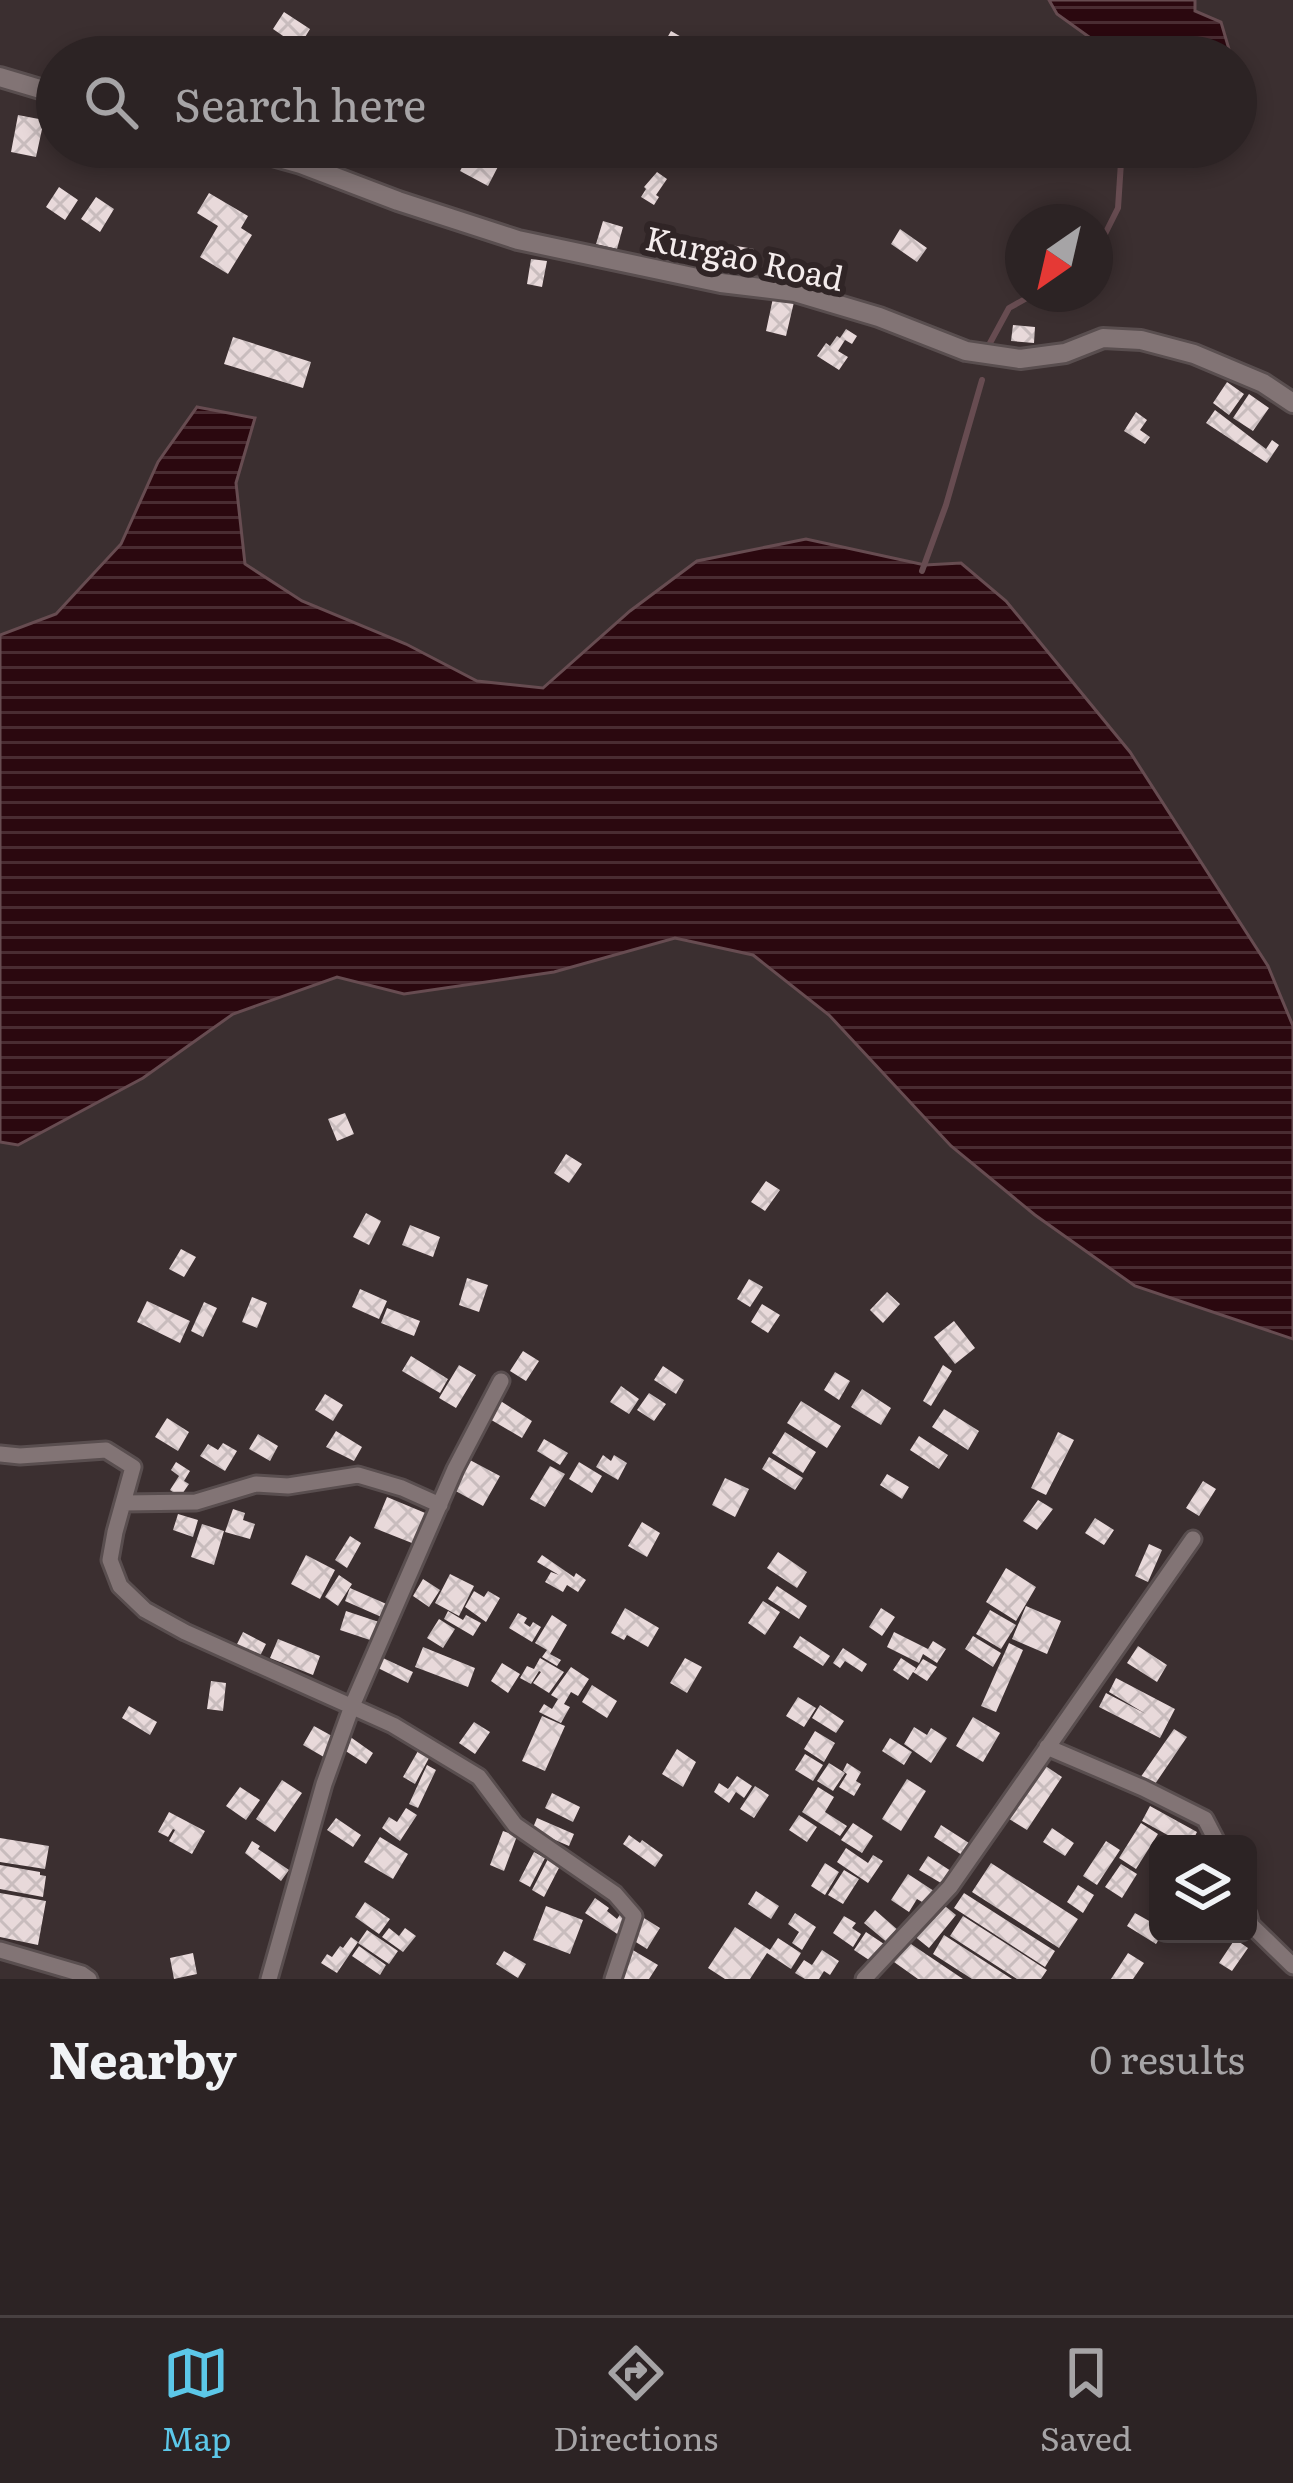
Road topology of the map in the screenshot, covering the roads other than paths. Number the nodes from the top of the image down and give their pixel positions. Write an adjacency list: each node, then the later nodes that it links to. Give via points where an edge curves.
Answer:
1 (0, 76): 2 (street)
2 (36, 87)
3 (311, 168): 4 (street, Kurgao Road, via 518,240 795,292 966,351 1020,359 1102,338 1141,340 1263,383)
4 (1293, 404)
5 (501, 1381): 8 (street)
6 (0, 1454): 7 (street, via 106,1450 133,1467)
7 (123, 1503): 8 (street, via 196,1502 256,1484 358,1475); 10 (street, via 110,1560 145,1610)
8 (440, 1505): 10 (street)
9 (1193, 1539): 11 (street)
10 (352, 1706): 19 (street); 20 (street, via 479,1778 515,1825 615,1894 634,1916)
11 (1048, 1747): 12 (street, via 1205,1819); 21 (street, via 950,1887)
12 (1213, 1835)
13 (1257, 1931): 16 (street)
14 (0, 1950): 15 (street)
15 (29, 1958): 17 (street); 18 (street)
16 (1293, 1966)
17 (23, 1979)
18 (89, 1979)
19 (269, 1979)
20 (613, 1979)
21 (864, 1979)

